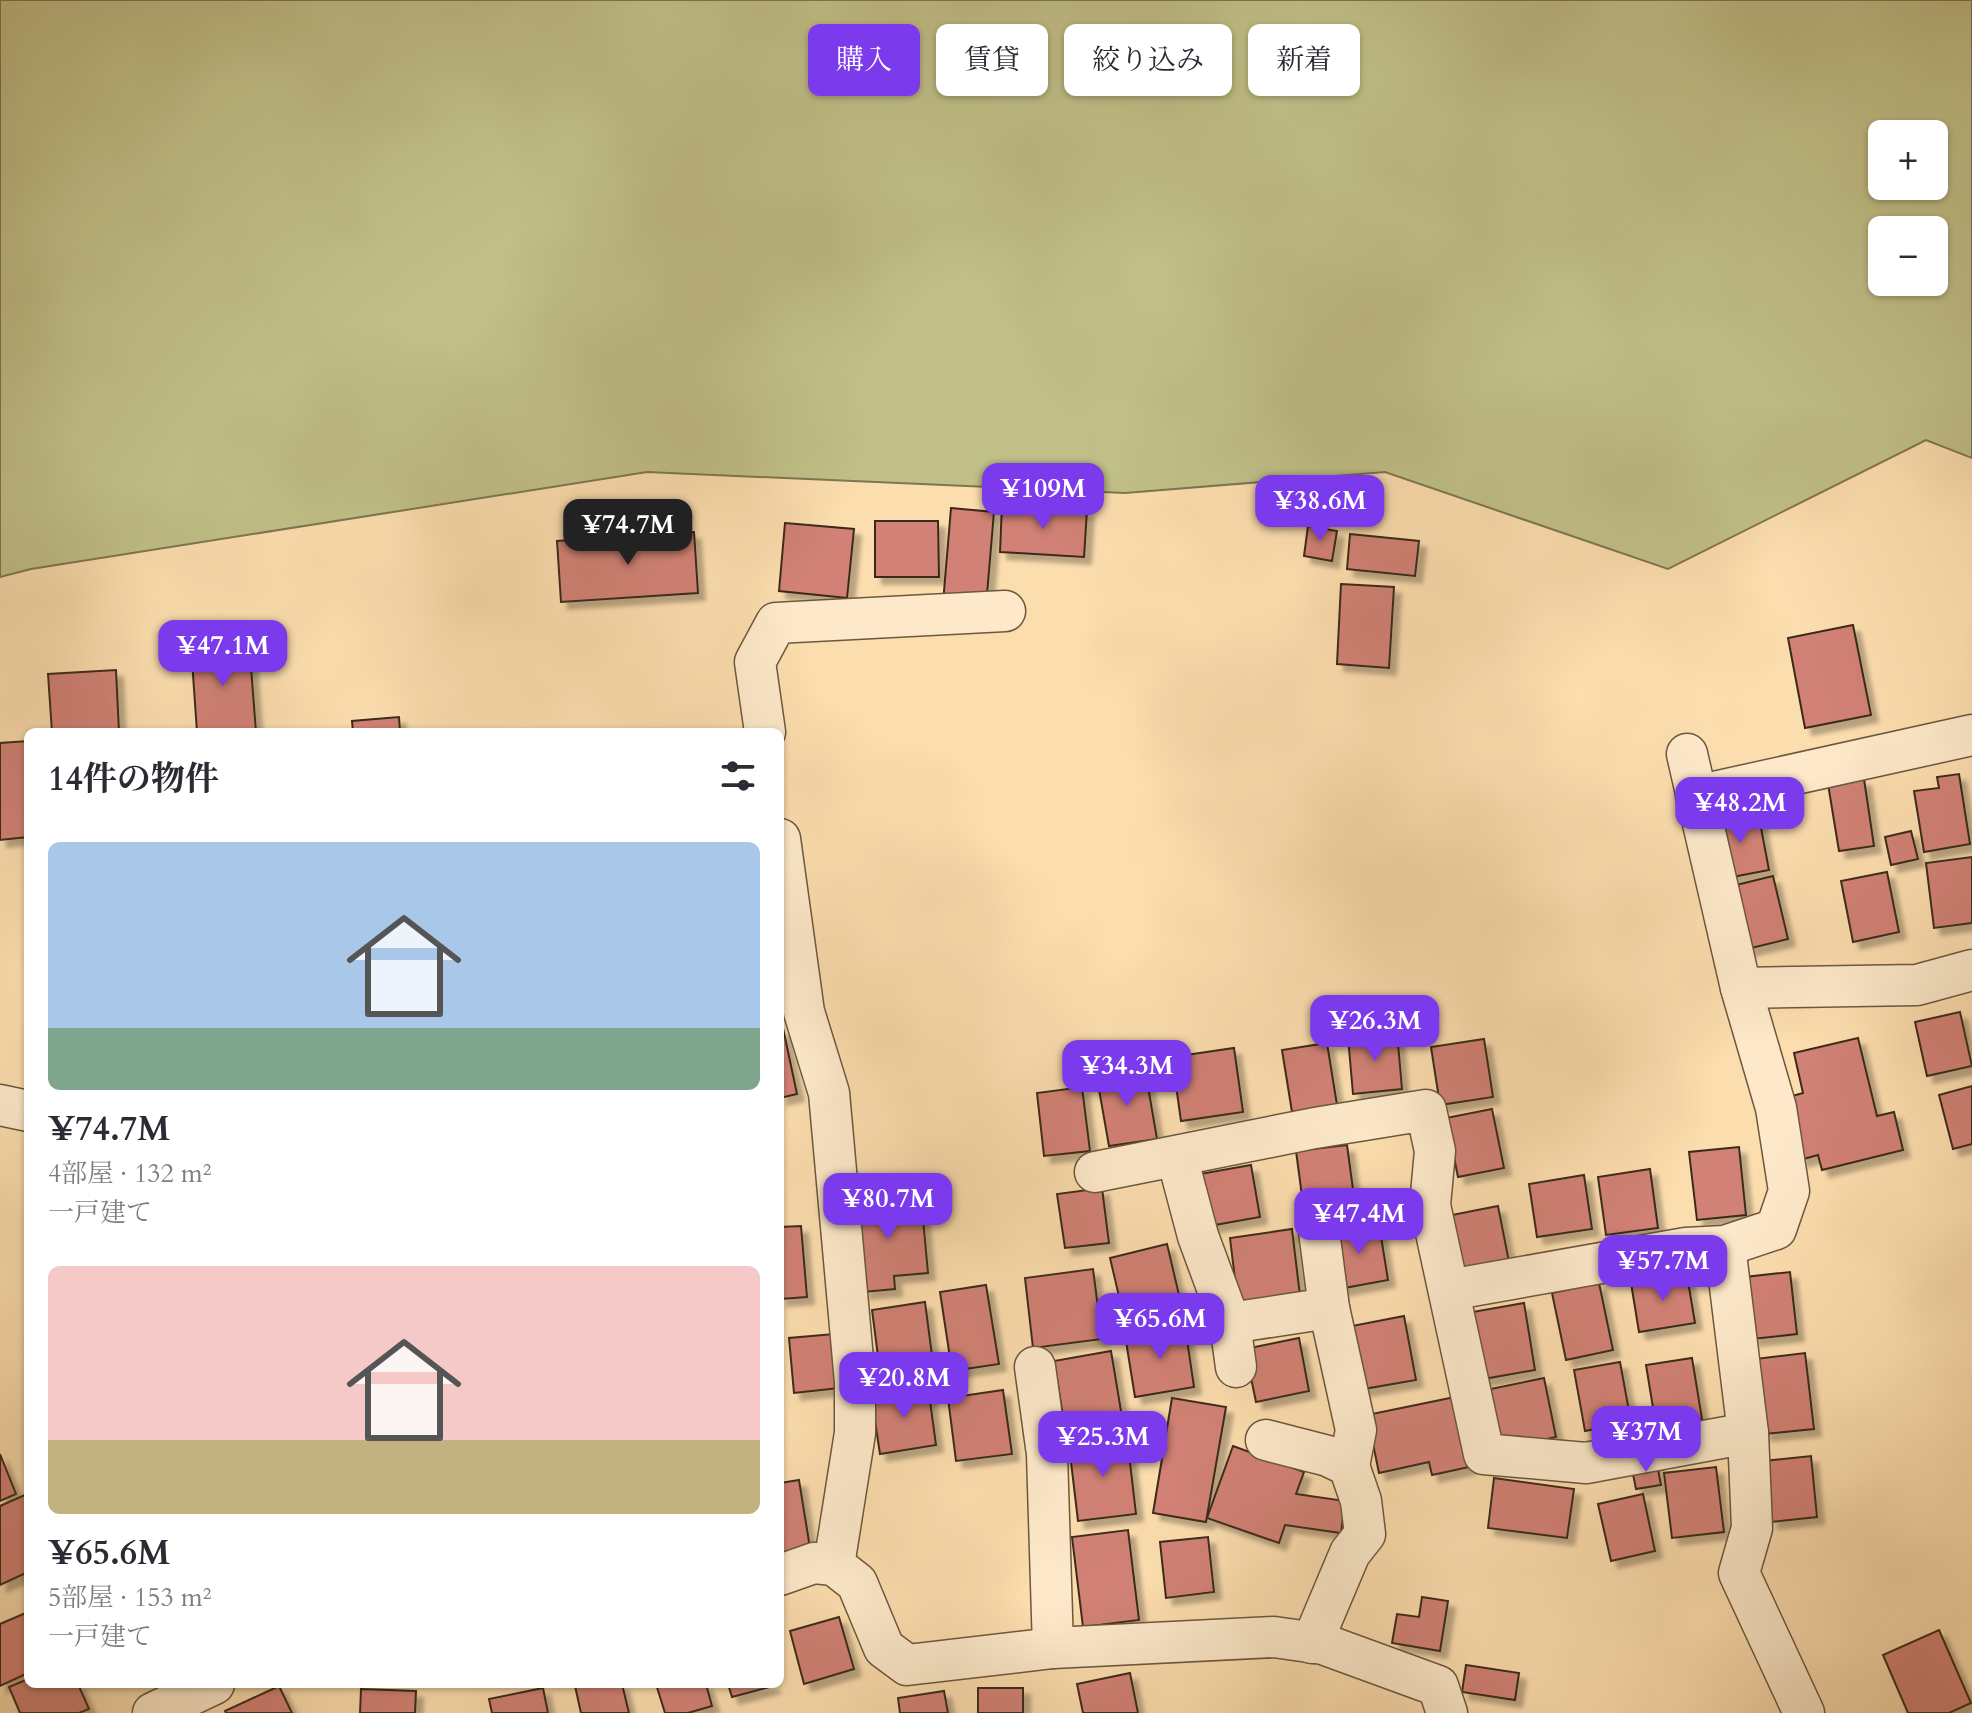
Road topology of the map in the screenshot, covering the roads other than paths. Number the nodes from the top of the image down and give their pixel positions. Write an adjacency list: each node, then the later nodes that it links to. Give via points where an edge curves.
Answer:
1 (1005, 611): 2 (street, via 776,623 755,662)
2 (764, 728)
3 (1972, 735): 5 (street)
4 (1687, 754): 5 (street)
5 (1696, 796): 8 (street)
6 (784, 898): 9 (street)
7 (1972, 970): 8 (street, via 1917,985)
8 (1741, 988): 15 (street, via 1776,1108 1789,1191 1776,1229)
9 (792, 1015): 24 (street, via 829,1093 855,1382 855,1433)
10 (0, 1105): 11 (street)
11 (24, 1110)
12 (1177, 1157): 13 (street); 16 (street, via 1426,1110 1435,1151 1430,1205); 18 (street, via 1198,1236)
13 (1095, 1172)
14 (1319, 1231): 17 (street)
15 (1725, 1246): 16 (street, via 1686,1248); 21 (street)
16 (1449, 1290): 21 (street, via 1484,1454 1586,1463)
17 (1329, 1308): 18 (street); 23 (street, via 1356,1430)
18 (1230, 1323): 20 (street)
19 (1035, 1367): 27 (street, via 1047,1454)
20 (1236, 1367)
21 (1748, 1433): 31 (street, via 1752,1528 1739,1573)
22 (1266, 1440): 23 (street)
23 (1349, 1466): 26 (street, via 1365,1534 1350,1553)
24 (834, 1565): 25 (street, via 814,1563); 27 (street, via 857,1583 884,1648 907,1665)
25 (784, 1574)
26 (1312, 1643): 27 (street, via 1274,1637); 30 (street, via 1421,1677 1438,1686)
27 (1053, 1648)
28 (206, 1688): 29 (street)
29 (153, 1713)
30 (1447, 1713)
31 (1804, 1713)

